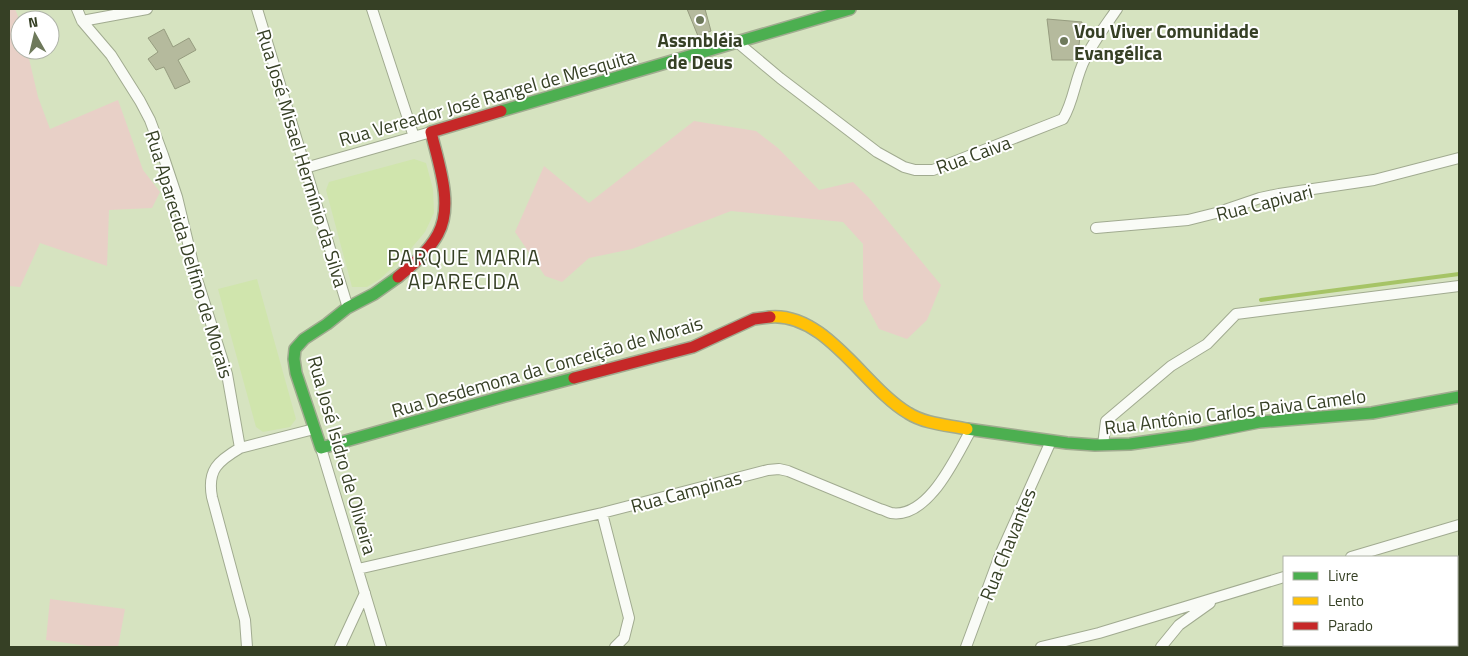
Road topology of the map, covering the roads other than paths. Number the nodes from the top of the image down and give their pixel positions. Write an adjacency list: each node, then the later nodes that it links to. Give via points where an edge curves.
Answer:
1 (77, 9): 7 (street, Rua Aparecida Delfino de Morais)
2 (147, 9): 7 (street)
3 (257, 9): 12 (street, Rua José Misael Hermínio da Silva)
4 (372, 9): 10 (street)
5 (850, 9): 8 (street, Rua Vereador José Rangel de Mesquita)
6 (1116, 9): 8 (street, Rua Caiva, via 1084,60 1064,119 934,170 904,167 877,152)
7 (82, 21): 22 (street, Rua Aparecida Delfino de Morais, via 111,55 140,101 163,155 227,374)
8 (737, 42): 9 (street, Rua Vereador José Rangel de Mesquita)
9 (431, 132): 10 (street, Rua Vereador José Rangel de Mesquita); 15 (street, Rua José Isidro de Oliveira, via 444,189 442,226 432,243 411,266 375,294)
10 (414, 136): 12 (street, Rua Vereador José Rangel de Mesquita)
11 (1459, 158): 13 (street, Rua Capivari, via 1374,180 1260,198 1188,220)
12 (305, 168): 15 (street, Rua José Misael Hermínio da Silva)
13 (1096, 228)
14 (1459, 286): 21 (street, via 1236,314 1207,344 1171,366 1106,421)
15 (348, 308): 18 (street, Rua José Isidro de Oliveira, via 296,347 297,375)
16 (833, 344): 19 (street, Rua Antônio Carlos Paiva Camelo, via 909,414); 23 (street, Rua Desdemona da Conceição de Morais, via 808,325 789,318 754,320 693,346)
17 (1459, 397): 21 (street, Rua Antônio Carlos Paiva Camelo, via 1372,413 1259,422 1166,439)
18 (314, 429): 22 (street); 23 (street, Rua José Isidro de Oliveira)
19 (970, 430): 20 (street, Rua Antônio Carlos Paiva Camelo); 24 (street, Rua Campinas, via 935,490 912,510 902,513 880,509 801,475 779,469)
20 (1051, 441): 21 (street, Rua Antônio Carlos Paiva Camelo); 35 (street, Rua Chavantes, via 1000,556)
21 (1103, 444)
22 (240, 448): 31 (street, via 211,474 210,486 245,620)
23 (321, 448): 27 (street, Rua José Isidro de Oliveira)
24 (602, 513): 27 (street, Rua Campinas); 34 (street, via 629,618 624,638)
25 (1459, 525): 26 (street)
26 (1354, 556)
27 (358, 568): 29 (street, Rua José Isidro de Oliveira)
28 (1283, 577): 30 (street)
29 (365, 593): 32 (street); 33 (street, Rua José Isidro de Oliveira)
30 (1217, 598): 36 (street); 37 (street, via 1179,626)
31 (247, 647)
32 (340, 647)
33 (381, 647)
34 (615, 647)
35 (966, 647)
36 (1041, 647)
37 (1161, 647)

